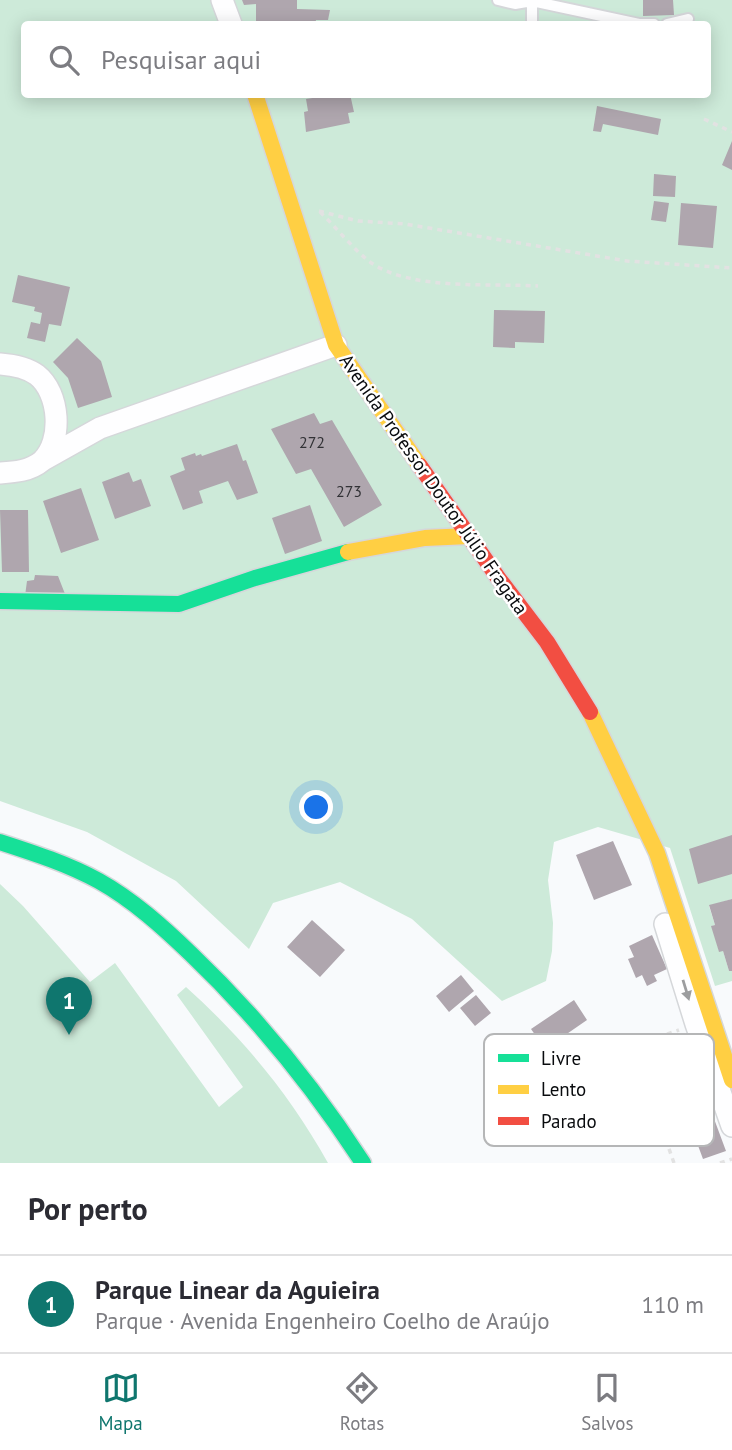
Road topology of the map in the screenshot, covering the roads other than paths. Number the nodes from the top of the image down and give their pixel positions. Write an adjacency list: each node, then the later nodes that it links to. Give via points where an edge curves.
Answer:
1 (222, 0): 5 (street)
2 (498, 0): 3 (lane, via 515,4)
3 (532, 0): 6 (lane); 7 (lane)
4 (688, 19): 8 (lane)
5 (230, 21)
6 (532, 21)
7 (626, 21)
8 (680, 21)
9 (256, 98): 10 (street, Avenida Professor Doutor Júlio Fragata)
10 (336, 345): 13 (street); 16 (street, Avenida Professor Doutor Júlio Fragata)
11 (0, 364): 12 (street, via 37,376 46,386)
12 (56, 415): 13 (street, via 74,426); 14 (street, via 51,447)
13 (100, 428): 14 (street)
14 (43, 460): 15 (street, via 29,469)
15 (0, 472)
16 (469, 536): 17 (street, via 360,548 179,604); 19 (street, Avenida Professor Doutor Júlio Fragata, via 588,707)
17 (0, 601)
18 (0, 842): 24 (street, via 99,881 166,930 233,992 272,1036 329,1109)
19 (657, 853): 20 (street, Avenida Professor Doutor Júlio Fragata, one-way to 20, via 656,895); 22 (street, Avenida Professor Doutor Júlio Fragata)
20 (700, 1034)
21 (714, 1075): 23 (street, Avenida Professor Doutor Júlio Fragata, one-way to 23)
22 (732, 1080)
23 (732, 1126)
24 (363, 1163)

